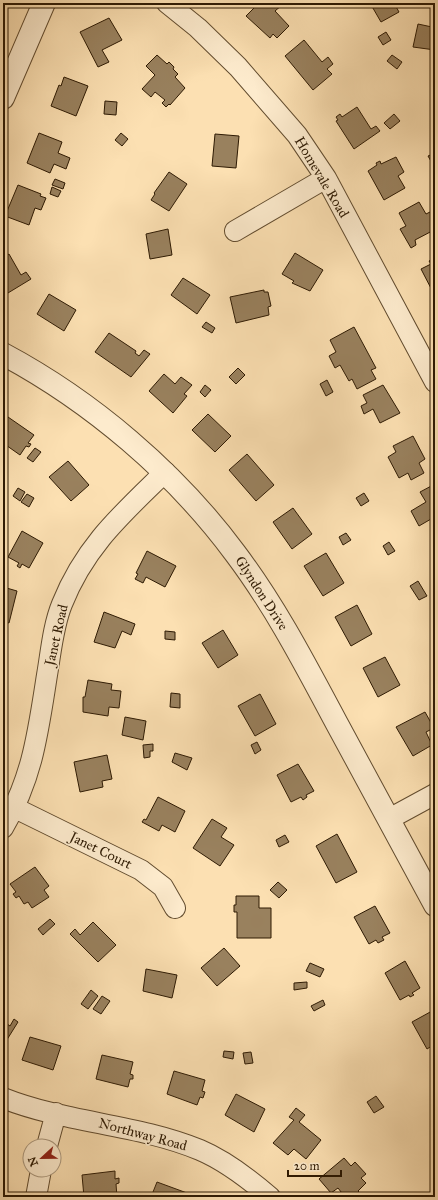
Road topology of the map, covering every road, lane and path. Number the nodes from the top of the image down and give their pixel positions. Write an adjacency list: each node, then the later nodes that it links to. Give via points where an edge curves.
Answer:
1 (44, 3): 3 (street)
2 (168, 3): 4 (street, Homevale Road, via 198,28 267,98 297,135)
3 (3, 98)
4 (326, 178): 5 (street); 7 (street, Homevale Road)
5 (234, 231)
6 (3, 354): 8 (street, Glyndon Drive, via 79,402)
7 (435, 382)
8 (165, 472): 10 (street, Janet Road, via 110,526 93,547 76,574 61,606 52,642 37,736 27,777); 11 (street, Glyndon Drive, via 235,552 268,599)
9 (435, 794): 11 (street)
10 (15, 808): 12 (street, Janet Road); 14 (street, Janet Court, via 141,870 163,887)
11 (389, 819): 13 (street, Glyndon Drive)
12 (3, 828)
13 (435, 905)
14 (175, 908)
15 (3, 1098): 16 (street, Northway Road)
16 (56, 1113): 17 (street); 20 (street, Northway Road, via 163,1137 201,1150 228,1165)
17 (49, 1138)
18 (40, 1178): 19 (street)
19 (36, 1197)
20 (270, 1197)

